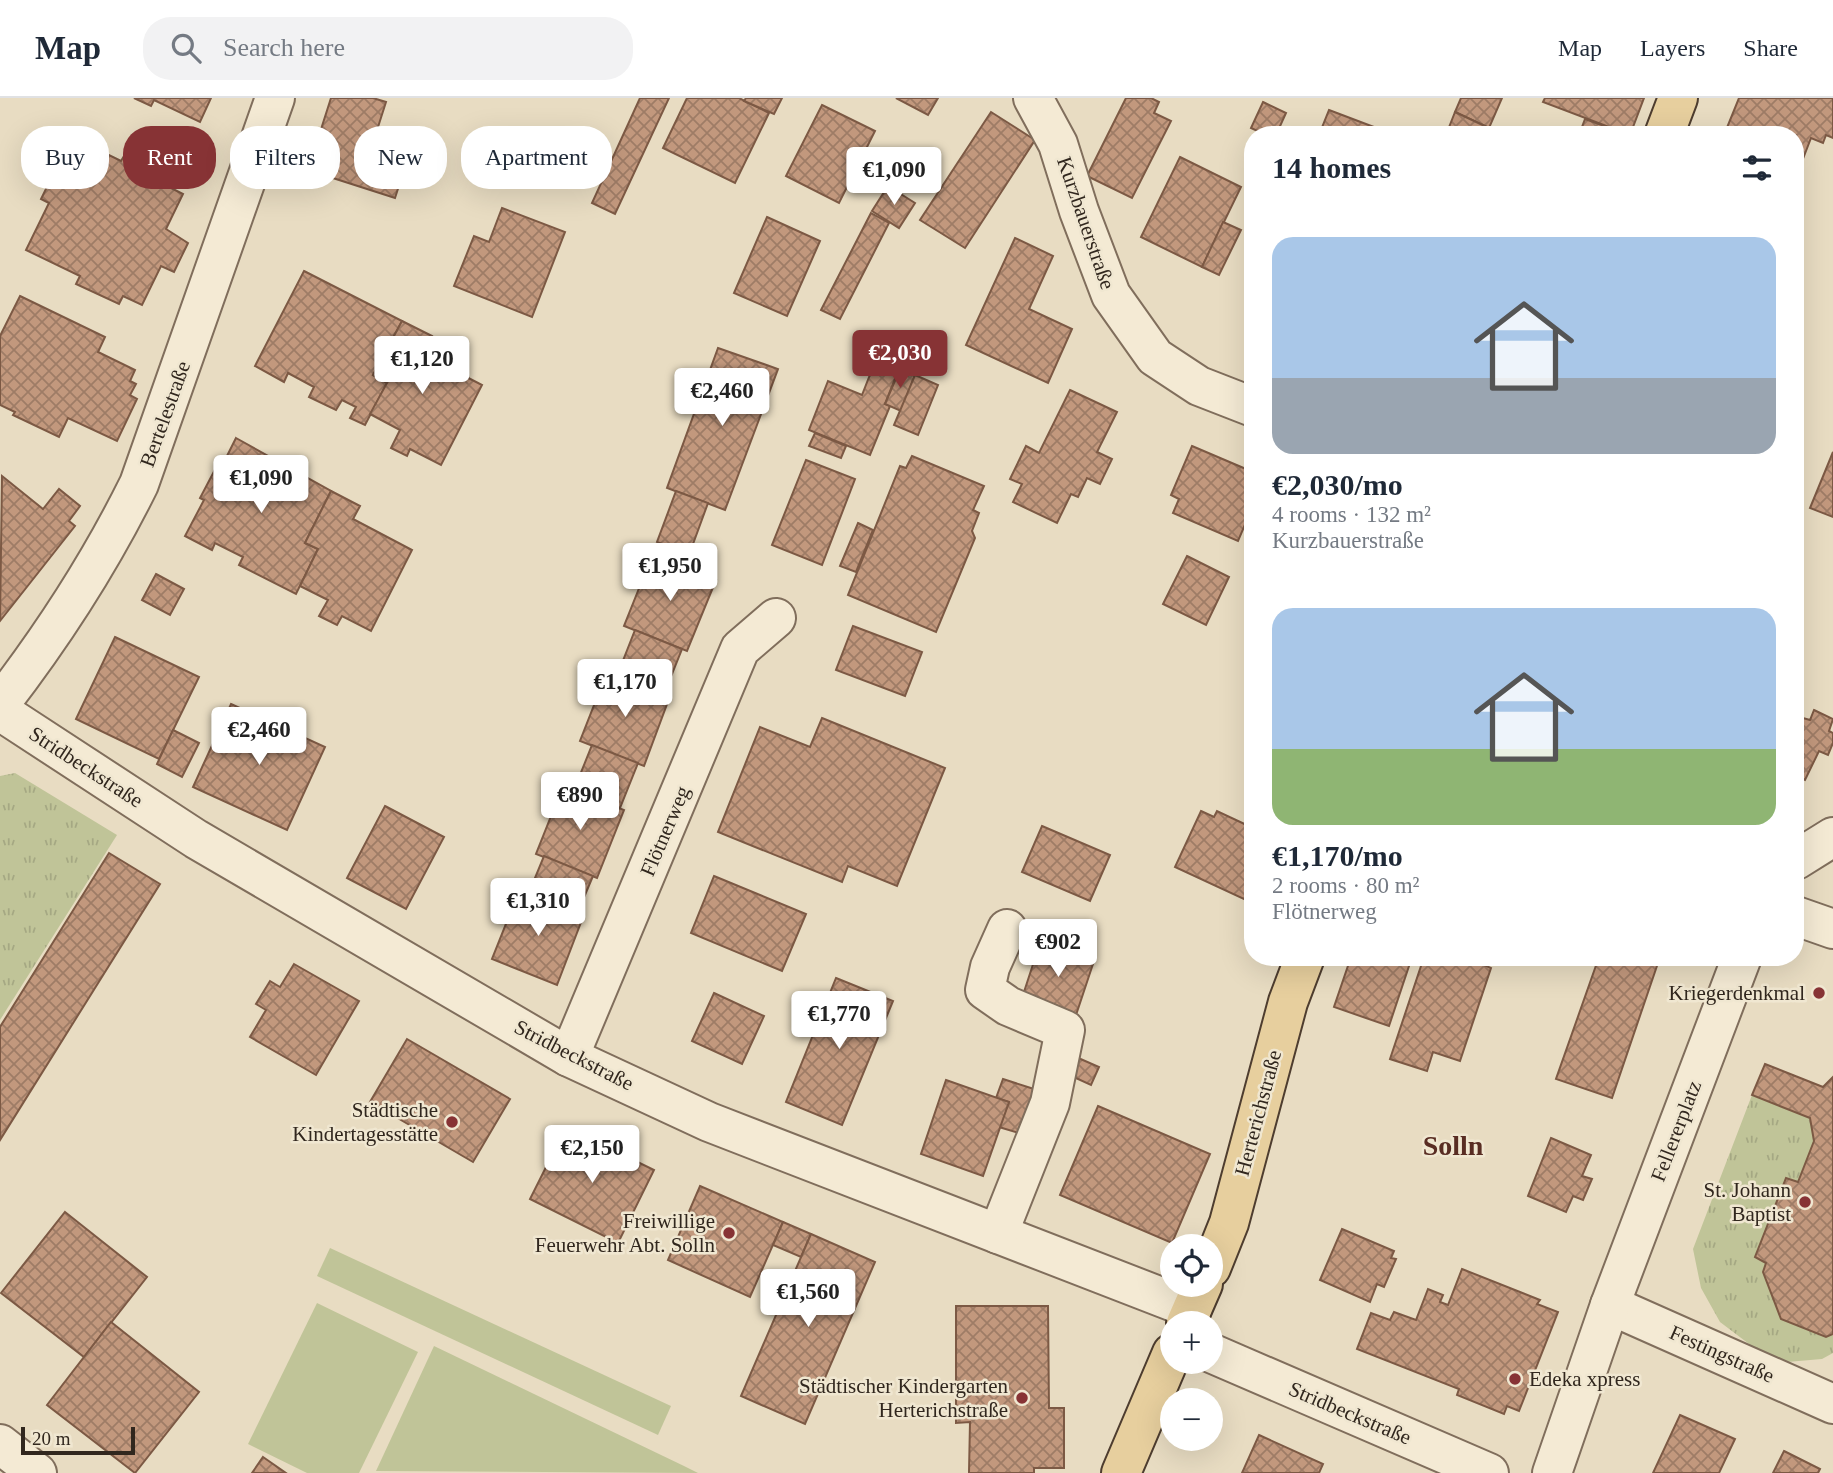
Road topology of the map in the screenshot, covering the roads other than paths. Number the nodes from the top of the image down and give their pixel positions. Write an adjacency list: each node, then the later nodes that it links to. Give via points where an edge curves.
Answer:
1 (275, 98): 7 (street, Bertelestraße, via 139,484 110,544 68,612)
2 (1032, 98): 5 (street, Kurzbauerstraße, via 1058,144 1079,211 1118,306 1155,357 1199,386)
3 (1678, 98): 4 (main road)
4 (1667, 126)
5 (1244, 404)
6 (776, 618): 16 (street, Flötnerweg, via 740,649)
7 (0, 704)
8 (0, 711): 16 (street, Stridbeckstraße, via 196,839)
9 (1833, 837): 10 (street)
10 (1804, 855)
11 (1804, 919): 13 (street)
12 (1007, 929): 17 (street, via 985,990 1008,1006 1065,1030 1050,1103)
13 (1833, 929)
14 (1302, 966): 18 (main road, Herterichstraße)
15 (1739, 966): 20 (street, Fellererplatz)
16 (569, 1057): 17 (street, Stridbeckstraße, via 709,1122)
17 (998, 1234): 19 (street, Stridbeckstraße)
18 (1223, 1238)
19 (1194, 1305)
20 (1611, 1305): 23 (street, Festingstraße); 28 (street, Fellererplatz)
21 (1223, 1358): 27 (street, Stridbeckstraße)
22 (1163, 1374): 26 (main road)
23 (1833, 1404)
24 (0, 1444): 25 (street)
25 (37, 1473)
26 (1121, 1473)
27 (1489, 1473)
28 (1552, 1473)

